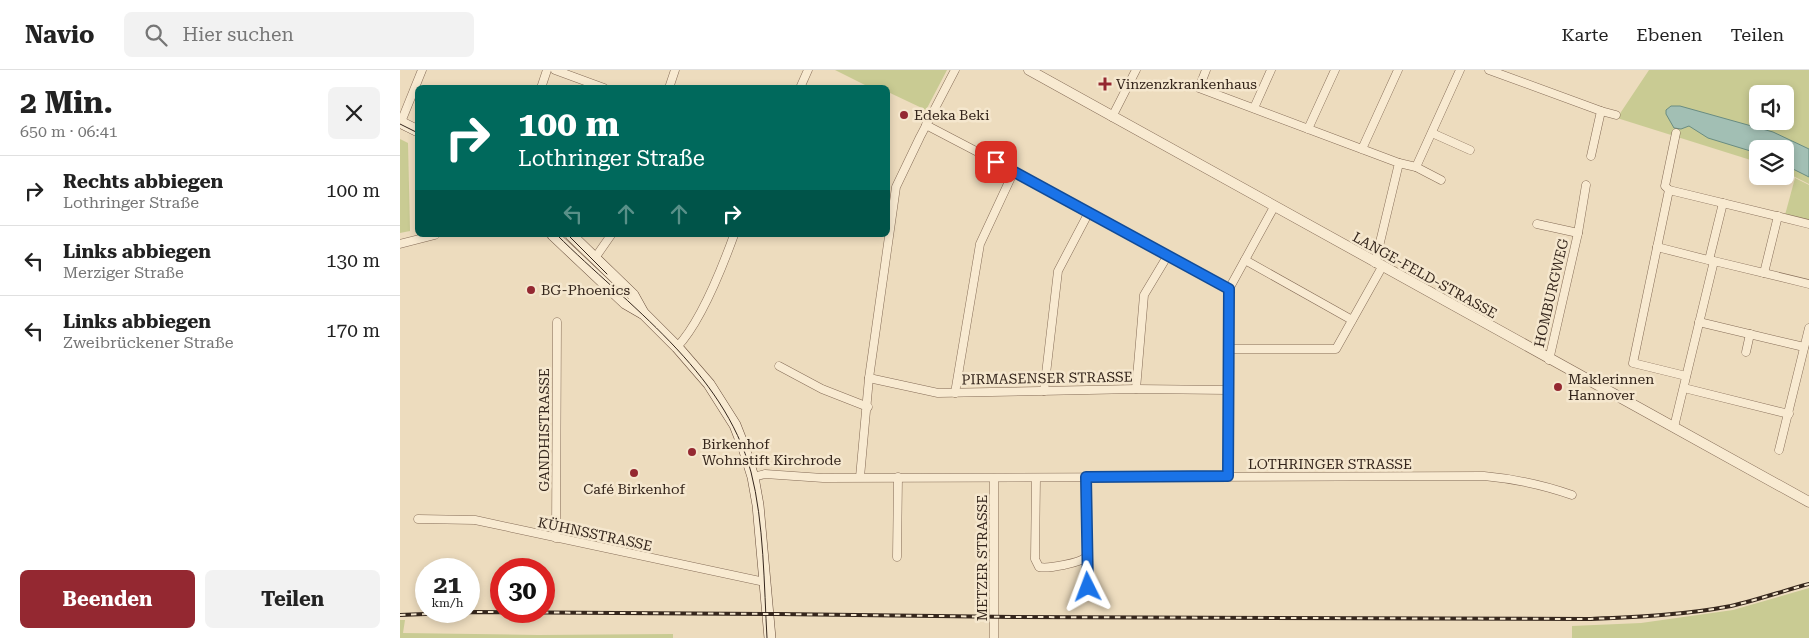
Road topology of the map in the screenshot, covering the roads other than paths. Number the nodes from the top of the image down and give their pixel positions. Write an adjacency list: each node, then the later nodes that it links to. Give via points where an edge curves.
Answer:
1 (422, 70): 15 (street)
2 (547, 70): 16 (street)
3 (555, 70): 17 (street)
4 (675, 70): 18 (street)
5 (808, 70): 19 (street)
6 (955, 70): 26 (street)
7 (1029, 70): 24 (street, LANGE-FELD-STRASSE)
8 (1136, 70): 24 (street)
9 (1206, 70): 21 (street, via 1199,88)
10 (1271, 70): 21 (street)
11 (1335, 70): 27 (street)
12 (1398, 70): 31 (street)
13 (1460, 70): 29 (street)
14 (1489, 70): 22 (street)
15 (416, 85)
16 (541, 85)
17 (596, 85)
18 (670, 85)
19 (801, 85)
20 (415, 87): 25 (street)
21 (1254, 108): 27 (street)
22 (1601, 111): 23 (street); 33 (street)
23 (1616, 115)
24 (1112, 117): 41 (street, LANGE-FELD-STRASSE)
25 (400, 122): 28 (main road)
26 (926, 125): 36 (street); 46 (street, via 896,187)
27 (1308, 129): 31 (street)
28 (415, 130)
29 (1432, 133): 32 (street); 35 (street)
30 (1676, 133): 39 (street, via 1664,186)
31 (1362, 149): 34 (street)
32 (1470, 150)
33 (1592, 156)
34 (1399, 163): 35 (street); 60 (street)
35 (1416, 168): 37 (street)
36 (1014, 171): 42 (street); 82 (street, via 980,244)
37 (1441, 180)
38 (1586, 185): 47 (street, HOMBURGWEG)
39 (1669, 190): 40 (street); 55 (street)
40 (1723, 203): 43 (street); 59 (street)
41 (1274, 207): 58 (street); 60 (street, LANGE-FELD-STRASSE)
42 (1089, 212): 56 (street); 81 (street, via 1058,271)
43 (1778, 216): 45 (street); 61 (street)
44 (1537, 224): 47 (street, HOMBURGWEG)
45 (1809, 224)
46 (890, 226)
47 (1578, 232): 74 (street, HOMBURGWEG)
48 (427, 237): 54 (street)
49 (554, 237): 64 (main road, via 624,303)
50 (573, 237): 57 (main road)
51 (610, 237): 57 (street)
52 (733, 237): 70 (street, via 707,299)
53 (888, 237): 77 (street)
54 (400, 244)
55 (1657, 247): 59 (street); 76 (street, via 1632,363)
56 (1168, 255): 63 (street); 79 (street, via 1144,295)
57 (595, 258): 64 (main road, via 633,295)
58 (1245, 260): 63 (street); 65 (street)
59 (1711, 261): 61 (street); 67 (street)
60 (1379, 265): 65 (street); 74 (street, LANGE-FELD-STRASSE)
61 (1764, 273): 62 (street)
62 (1809, 284)
63 (1229, 289): 72 (street)
64 (644, 314): 70 (main road)
65 (1352, 320): 72 (street, via 1336,349)
66 (558, 322): 97 (street, GANDHISTRASSE)
67 (1700, 322): 69 (street); 76 (street)
68 (1809, 328): 71 (street)
69 (1750, 334): 71 (street); 73 (street)
70 (677, 347): 88 (main road, via 696,367 735,425)
71 (1804, 347): 84 (street)
72 (1230, 349): 80 (street)
73 (1746, 352)
74 (1549, 360): 85 (street, LANGE-FELD-STRASSE)
75 (778, 366): 83 (street)
76 (1686, 376): 78 (street)
77 (869, 378): 82 (street, PIRMASENSER STRASSE, via 938,393); 83 (street)
78 (1684, 388): 84 (street); 85 (street)
79 (1136, 389): 80 (street, PIRMASENSER STRASSE); 81 (street, PIRMASENSER STRASSE)
80 (1228, 390): 87 (street)
81 (1044, 391): 82 (street, PIRMASENSER STRASSE)
82 (955, 393)
83 (868, 407): 89 (street)
84 (1788, 414): 86 (street)
85 (1674, 428): 95 (street, LANGE-FELD-STRASSE)
86 (1779, 450)
87 (1228, 476): 90 (street, LOTHRINGER STRASSE); 94 (street, LOTHRINGER STRASSE, via 1484,476 1538,484)
88 (753, 477): 89 (street, LOTHRINGER STRASSE, via 766,474); 100 (main road)
89 (860, 477): 91 (street, LOTHRINGER STRASSE)
90 (1086, 477): 93 (street, LOTHRINGER STRASSE); 99 (street)
91 (898, 478): 92 (street, LOTHRINGER STRASSE); 98 (street)
92 (994, 478): 93 (street, LOTHRINGER STRASSE); 103 (street, METZER STRASSE)
93 (1036, 478): 99 (street, via 1036,559 1039,567)
94 (1572, 495)
95 (1809, 502)
96 (418, 519): 97 (street, KÜHNSSTRASSE, via 475,520)
97 (556, 538): 100 (street, KÜHNSSTRASSE)
98 (897, 557)
99 (1086, 557): 101 (street)
100 (765, 582): 102 (main road)
101 (1088, 587)
102 (770, 638)
103 (994, 638)

